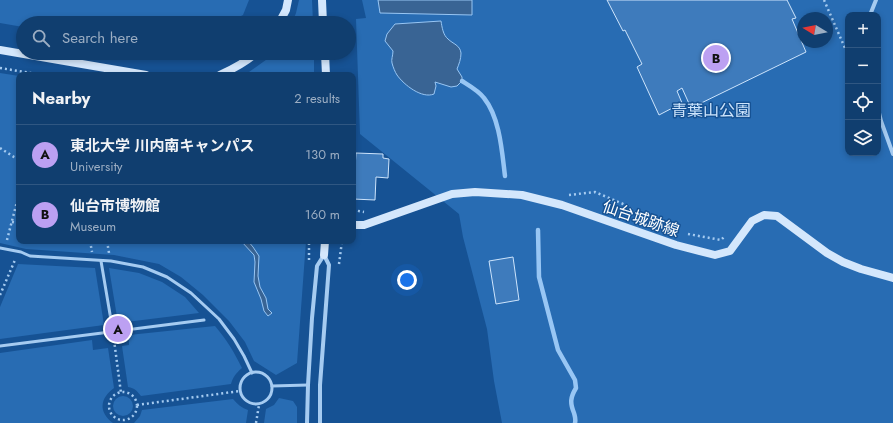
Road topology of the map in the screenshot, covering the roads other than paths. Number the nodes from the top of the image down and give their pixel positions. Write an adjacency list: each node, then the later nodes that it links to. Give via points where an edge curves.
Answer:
1 (288, 0): 5 (street)
2 (322, 0): 6 (street)
3 (876, 0): 4 (street)
4 (871, 12)
5 (283, 16)
6 (323, 16)
7 (0, 50): 8 (street)
8 (16, 53)
9 (58, 60): 12 (street)
10 (248, 60): 13 (street)
11 (325, 60): 14 (street)
12 (128, 72)
13 (226, 72)
14 (326, 72)
15 (881, 118): 16 (street)
16 (893, 154)
17 (356, 225): 22 (street, 仙台城跡線, via 364,225 452,194 475,192 522,195 562,205 676,245 715,255 730,251 752,221 764,215 777,216 826,253 861,269)
18 (325, 244): 20 (street)
19 (0, 248): 21 (lane, via 30,256)
20 (324, 255): 27 (street, via 317,266); 30 (street, via 329,265 320,385)
21 (102, 261): 24 (lane); 26 (lane, via 143,267 167,277 191,293 219,319 244,356)
22 (893, 278)
23 (204, 320): 24 (lane)
24 (112, 332): 25 (lane)
25 (0, 346)
26 (252, 373): 28 (lane, via 263,373 271,381); 28 (lane, via 244,378 240,386 242,396 249,403 264,403 268,400)
27 (308, 385): 28 (lane); 29 (street)
28 (272, 386)
29 (307, 423)
30 (320, 423)

